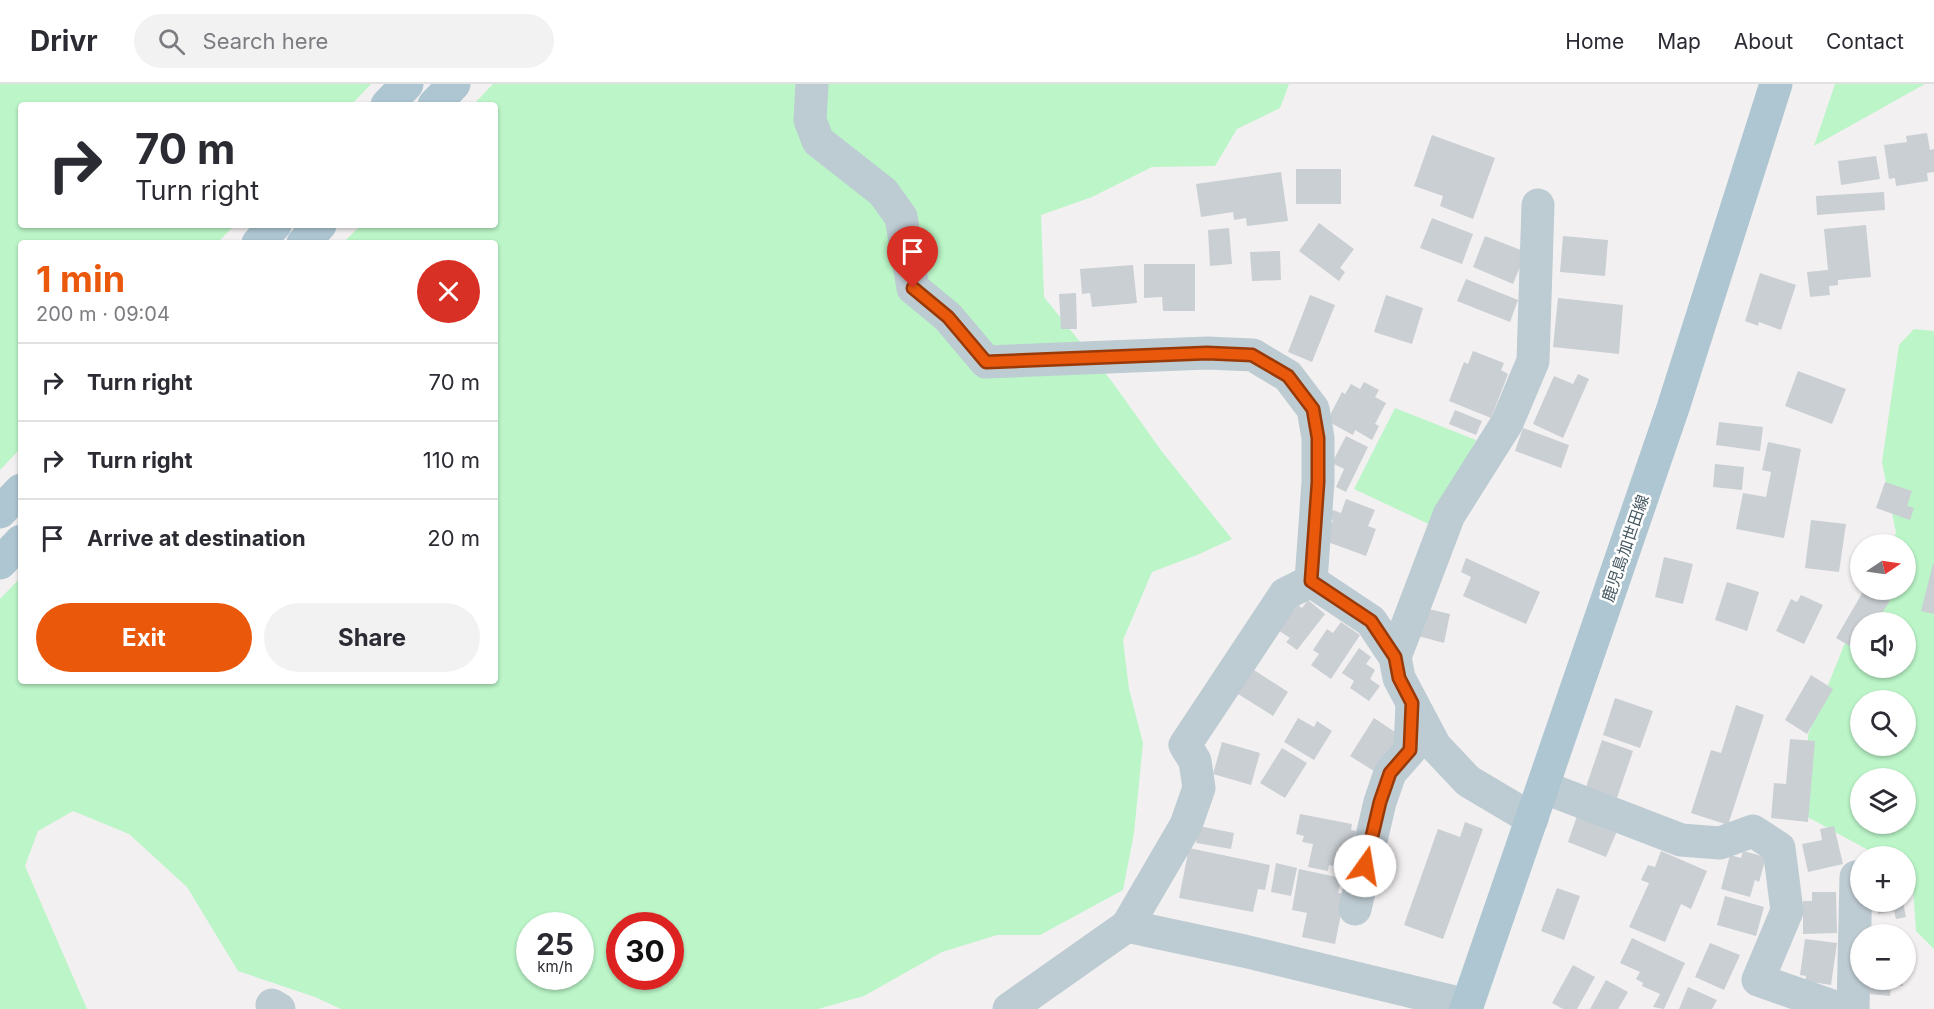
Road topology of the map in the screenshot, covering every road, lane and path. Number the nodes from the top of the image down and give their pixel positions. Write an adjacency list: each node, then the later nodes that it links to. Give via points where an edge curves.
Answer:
1 (407, 84): 5 (main road)
2 (454, 84): 6 (main road)
3 (812, 84): 16 (street, via 810,120 818,141 883,192 902,217 913,288 948,317 986,362 1207,353 1252,355 1288,376 1313,409 1318,438)
4 (1776, 84): 19 (main road, 鹿児島加世田線, via 1673,408)
5 (390, 102)
6 (437, 102)
7 (1538, 204): 17 (street, via 1533,361 1507,423 1449,515)
8 (272, 228): 10 (main road)
9 (317, 228): 11 (main road)
10 (261, 240)
11 (306, 240)
12 (18, 493): 13 (main road)
13 (0, 512)
14 (18, 544): 15 (main road)
15 (0, 563)
16 (1311, 581): 17 (street, via 1371,621); 23 (street, via 1285,594 1185,745 1195,761 1199,788 1186,825)
17 (1395, 657): 18 (street, via 1399,678)
18 (1412, 703): 20 (street, via 1436,746 1468,781); 21 (street, via 1410,750 1390,773)
19 (1543, 787): 20 (main road, 鹿児島加世田線); 26 (street, via 1681,840 1720,843 1753,831 1779,848 1786,911 1758,980)
20 (1532, 819): 24 (main road, 鹿児島加世田線)
21 (1355, 909)
22 (1855, 912): 27 (street)
23 (1127, 926): 24 (street); 25 (street)
24 (1466, 1007)
25 (1009, 1009)
26 (1841, 1009)
27 (1853, 1009)

